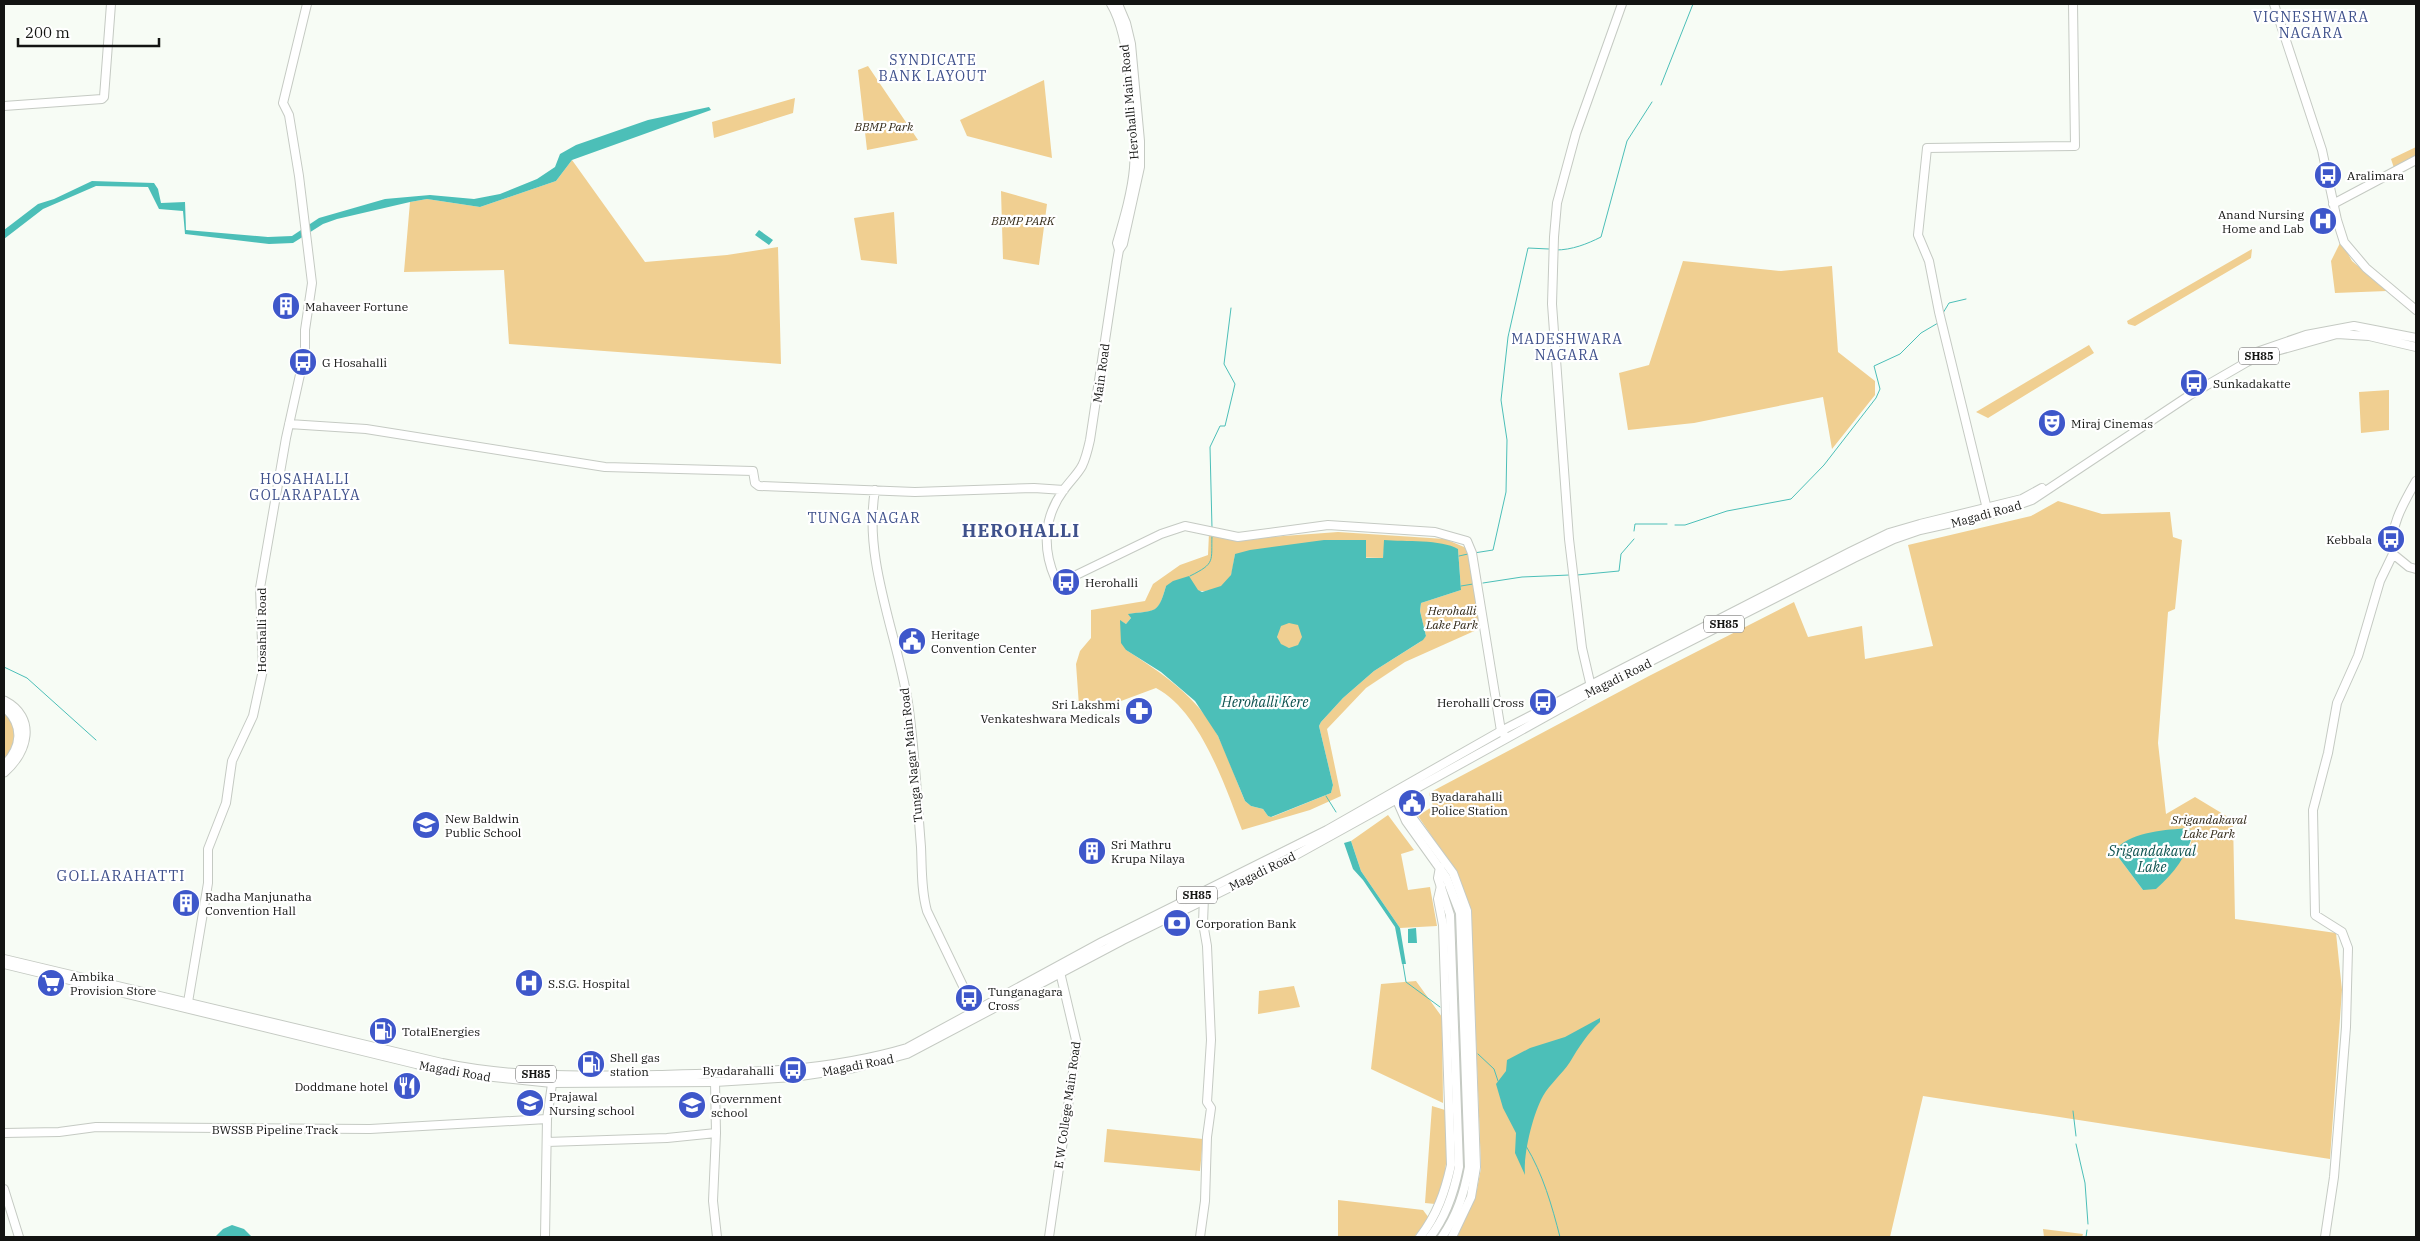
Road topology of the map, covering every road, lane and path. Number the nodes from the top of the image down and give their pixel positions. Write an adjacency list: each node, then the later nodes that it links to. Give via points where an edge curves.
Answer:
1 (111, 4): 8 (street, via 102,99)
2 (307, 4): 15 (street, Hosahalli Road, via 283,103 290,124 312,283 304,358)
3 (1111, 4): 11 (street, Herohalli Main Road, via 1126,48 1133,128 1134,171 1117,243)
4 (1118, 4): 11 (street, Herohalli Main Road, via 1126,23 1133,57 1140,141 1136,187)
5 (1622, 4): 22 (street, via 1572,150 1557,204 1554,246 1552,304 1573,576 1583,655)
6 (2073, 4): 19 (street, via 2075,146 1927,148 1918,236 1929,261 1940,319)
7 (2274, 4): 10 (street, via 2322,150)
8 (4, 106)
9 (2416, 160): 10 (street)
10 (2333, 204): 12 (street, via 2344,242 2366,268)
11 (1119, 250): 18 (street, Main Road, via 1091,435 1081,467)
12 (2416, 310)
13 (2416, 338): 19 (street, Magadi Road / SH85, via 2354,326 2315,333 2263,349 2128,428 2035,492)
14 (2416, 347): 19 (street, Magadi Road / SH85, via 2369,336 2336,334 2262,355 2190,395 2032,500)
15 (289, 424): 17 (street, via 366,429 605,467 752,471 759,486); 37 (street, Hosahalli Road, via 260,588 264,670 253,716 232,761 226,803 208,850 208,883)
16 (2416, 481): 20 (street, via 2395,522 2391,539)
17 (876, 490): 18 (street); 38 (street, Tunga Nagar Main Road, via 872,510 874,541 907,702 923,895 927,911)
18 (1064, 490): 25 (street, Main Road, via 1050,517 1046,535 1049,558 1058,581 1176,528 1191,526 1238,537 1320,526 1352,526 1442,533 1464,539 1471,547 1474,561)
19 (1988, 512): 22 (street, Magadi Road / SH85, via 1894,539)
20 (2393, 554): 21 (street); 55 (street, via 2380,581 2358,656 2338,703 2313,810 2315,915 2342,932 2348,948 2338,1128)
21 (2416, 569)
22 (1592, 688): 25 (street, Magadi Road / SH85)
23 (4, 701): 27 (highway, via 20,715 26,734 19,757)
24 (4, 707): 26 (highway, via 17,722 20,736 17,748)
25 (1504, 734): 28 (street, Magadi Road / SH85)
26 (4, 766)
27 (4, 772)
28 (1398, 797): 29 (street, Magadi Road / SH85); 30 (street, via 1399,809 1406,821); 54 (street, via 1453,873 1467,911 1476,1167 1471,1197)
29 (1339, 828): 32 (street, Magadi Road / SH85); 33 (street, Magadi Road / SH85)
30 (1440, 868): 31 (street, via 1438,878); 53 (street, via 1460,913 1469,1167 1464,1194)
31 (1441, 886): 51 (street, via 1438,899 1443,925 1450,1165 1446,1188 1432,1221); 52 (street, via 1450,915 1459,1167 1454,1190 1439,1226)
32 (1204, 892): 33 (street); 36 (street, Magadi Road / SH85)
33 (1203, 900): 36 (street, Magadi Road / SH85); 50 (street, via 1211,1040 1207,1102 1211,1108)
34 (4, 959): 37 (street, Magadi Road / SH85)
35 (4, 964): 37 (street, Magadi Road / SH85)
36 (1060, 970): 38 (street, Magadi Road / SH85); 40 (street, Magadi Road / SH85, via 901,1057 794,1077); 49 (street, E W College Main Road, via 1077,1044)
37 (188, 1005): 39 (street, Magadi Road / SH85, via 285,1033 464,1074)
38 (975, 1011): 39 (street, Magadi Road / SH85, via 907,1048 853,1062 761,1072)
39 (552, 1079): 40 (street, Magadi Road / SH85); 41 (street)
40 (715, 1082): 43 (street)
41 (547, 1120): 42 (street, BWSSB Pipeline Track, via 378,1129 96,1127 59,1132); 44 (street)
42 (4, 1133)
43 (716, 1133): 44 (street); 48 (street, via 713,1201)
44 (547, 1142): 47 (street)
45 (4, 1189): 46 (street)
46 (19, 1237)
47 (545, 1237)
48 (717, 1237)
49 (1049, 1237)
50 (1200, 1237)
51 (1420, 1237)
52 (1430, 1237)
53 (1442, 1237)
54 (1452, 1237)
55 (2325, 1237)

